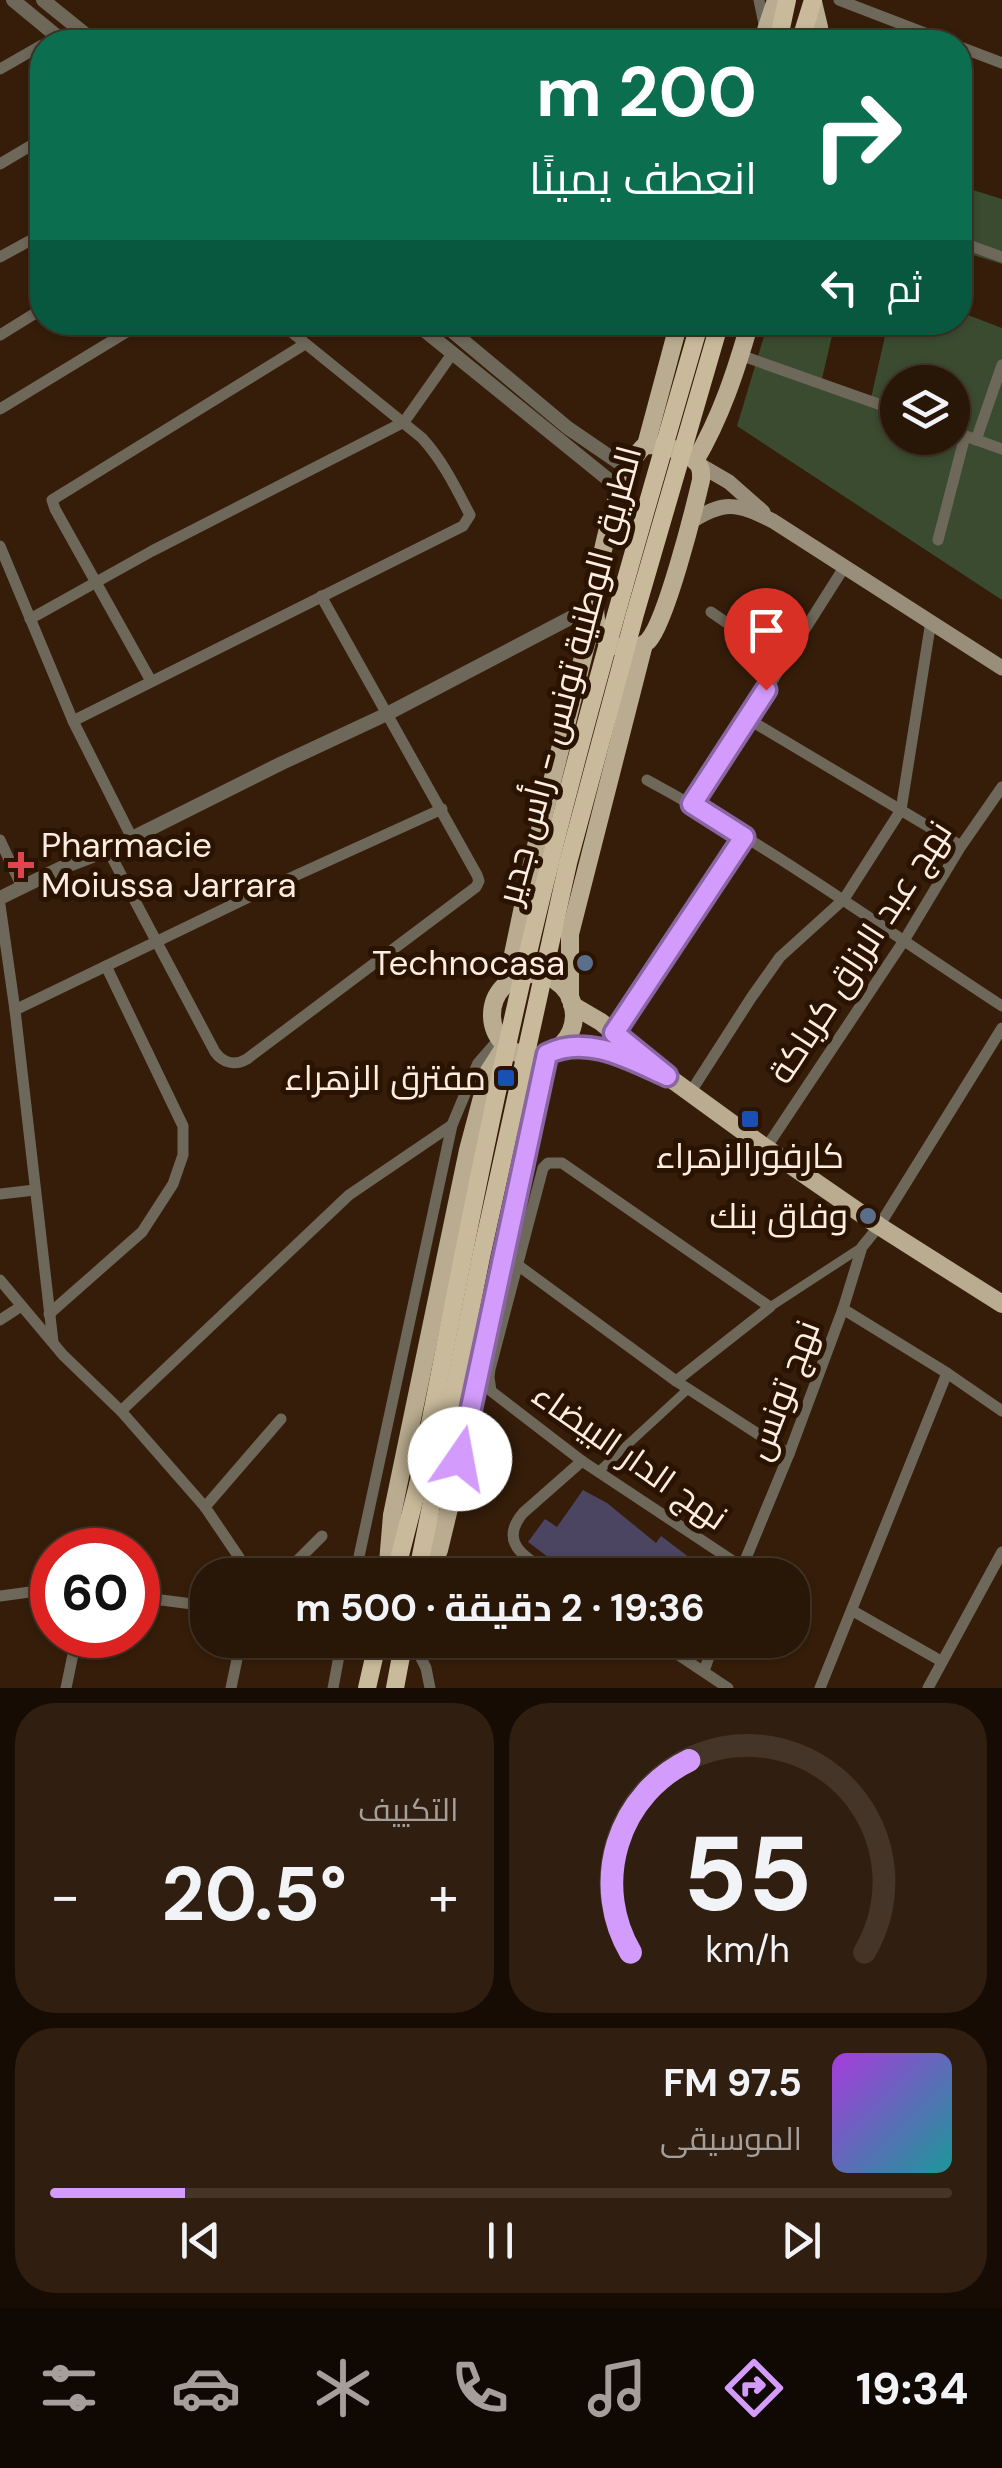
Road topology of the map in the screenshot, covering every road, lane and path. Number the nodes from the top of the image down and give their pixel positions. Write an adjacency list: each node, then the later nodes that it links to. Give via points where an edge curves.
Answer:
1 (13, 0): 8 (street)
2 (42, 0): 9 (street)
3 (759, 0): 10 (street)
4 (776, 0): 11 (main road)
5 (787, 0): 12 (highway)
6 (839, 0): 15 (street)
7 (813, 1): 13 (highway); 14 (main road)
8 (42, 30)
9 (80, 30)
10 (766, 30)
11 (770, 30)
12 (772, 30)
13 (804, 30)
14 (819, 30)
15 (917, 30)
16 (972, 52): 18 (street)
17 (30, 54): 19 (street)
18 (1002, 64)
19 (0, 70)
20 (30, 147): 21 (street)
21 (0, 164)
22 (30, 241): 24 (street)
23 (972, 246): 25 (street)
24 (0, 257)
25 (1002, 257)
26 (30, 316): 27 (street)
27 (0, 335)
28 (121, 335): 41 (street)
29 (294, 335): 36 (street)
30 (429, 335): 37 (street)
31 (457, 335): 49 (street)
32 (676, 335): 45 (main road)
33 (696, 335): 119 (highway, الطريق الوطنية تونس - رأس جدير, bridge, via 532,937 481,1162)
34 (716, 335): 119 (highway, الطريق الوطنية تونس - رأس جدير, bridge, via 568,864)
35 (746, 335): 38 (main road)
36 (305, 344): 42 (street); 56 (street, via 54,498)
37 (452, 354): 42 (street); 50 (street)
38 (740, 355): 40 (street); 48 (main road)
39 (1002, 365): 43 (street)
40 (880, 405)
41 (0, 409)
42 (404, 422): 56 (street); 57 (street, via 442,464 469,519)
43 (970, 426)
44 (970, 438): 46 (street)
45 (646, 445): 48 (main road); 49 (main road)
46 (1002, 449)
47 (960, 455): 53 (street)
48 (696, 462): 51 (main road); 52 (main road, via 702,480)
49 (628, 469): 50 (main road)
50 (620, 488): 58 (main road)
51 (774, 521): 52 (main road, via 730,505); 55 (main road)
52 (689, 524): 62 (main road, via 656,627)
53 (938, 540)
54 (0, 546): 60 (street)
55 (844, 566): 61 (main road); 63 (street)
56 (97, 582): 60 (street); 65 (street)
57 (321, 596): 65 (street); 66 (street)
58 (595, 611): 62 (main road, via 601,634 614,645); 66 (street); 85 (main road)
59 (711, 612): 63 (street)
60 (30, 619): 68 (street)
61 (931, 621): 64 (main road); 73 (street)
62 (644, 644): 86 (main road, via 570,934)
63 (783, 662): 67 (street)
64 (1002, 668)
65 (152, 681): 68 (street)
66 (387, 714): 72 (street); 75 (street)
67 (748, 719): 71 (street); 73 (street)
68 (74, 720): 75 (street)
69 (647, 780): 71 (street)
70 (1002, 787): 77 (street, نهج عبد الرزاق كرباكة)
71 (692, 804): 74 (street)
72 (442, 809): 83 (street); 83 (street, via 478,874 476,886 241,1062 215,1052)
73 (901, 810): 77 (street); 80 (street)
74 (744, 837): 80 (street); 90 (street)
75 (132, 838): 78 (street)
76 (0, 840): 79 (street)
77 (961, 846): 82 (street, نهج عبد الرزاق كرباكة)
78 (108, 850): 79 (street); 83 (street)
79 (22, 887): 81 (street)
80 (844, 899): 82 (street); 94 (street, via 780,956)
81 (0, 902): 88 (street)
82 (905, 939): 87 (street); 96 (street, نهج عبد الرزاق كرباكة)
83 (158, 942): 84 (street)
84 (106, 966): 88 (street); 107 (street, via 183,1126 183,1156 142,1232)
85 (508, 983): 86 (main road, via 535,974 550,978); 91 (main road, via 492,1009)
86 (571, 1002): 90 (main road); 92 (main road, via 572,1028)
87 (1002, 1006)
88 (15, 1010): 97 (street)
89 (1002, 1028): 99 (street, نهج تونس)
90 (614, 1033): 93 (main road)
91 (502, 1042): 92 (main road, via 525,1056); 95 (street, via 478,1063); 126 (main road, via 468,1150)
92 (552, 1051): 93 (main road, via 609,1050); 129 (main road)
93 (667, 1076): 94 (main road)
94 (690, 1092): 96 (main road)
95 (452, 1125): 113 (street, via 349,1195); 125 (street)
96 (766, 1148): 99 (main road)
97 (35, 1190): 98 (street); 107 (street)
98 (0, 1194)
99 (878, 1226): 100 (street, نهج تونس); 103 (main road)
100 (862, 1247): 105 (street); 106 (street, نهج تونس)
101 (519, 1266): 105 (street, نهج الدار البيضاء, via 543,1168 562,1163); 111 (street); 117 (street, نهج الدار البيضاء, via 489,1384)
102 (0, 1280): 104 (street)
103 (1002, 1303)
104 (20, 1306): 108 (street); 109 (street)
105 (770, 1307): 111 (street)
106 (843, 1308): 110 (street); 116 (street, نهج تونس)
107 (50, 1314): 109 (street)
108 (0, 1320)
109 (52, 1342): 113 (street)
110 (946, 1373): 114 (street); 137 (street)
111 (676, 1381): 112 (street)
112 (688, 1389): 116 (street); 118 (street)
113 (121, 1411): 120 (street)
114 (1002, 1411)
115 (281, 1419): 120 (street)
116 (789, 1454): 132 (street, نهج تونس)
117 (582, 1462): 118 (street, نهج الدار البيضاء); 130 (street, via 516,1522 516,1546)
118 (598, 1471): 131 (street, نهج الدار البيضاء)
119 (426, 1486): 127 (highway, الطريق الوطنية تونس - رأس جدير); 128 (highway, الطريق الوطنية تونس - رأس جدير)
120 (205, 1507): 123 (street)
121 (322, 1536): 124 (street)
122 (1002, 1552): 146 (street)
123 (240, 1558)
124 (301, 1558)
125 (360, 1558)
126 (388, 1558)
127 (400, 1558)
128 (419, 1558)
129 (436, 1558)
130 (528, 1558)
131 (722, 1558)
132 (746, 1558)
133 (30, 1593): 134 (street)
134 (0, 1596)
135 (160, 1600): 136 (street)
136 (190, 1604)
137 (853, 1611): 146 (street); 155 (street)
138 (73, 1658): 148 (street)
139 (237, 1658): 149 (street)
140 (339, 1658): 150 (street)
141 (374, 1658): 151 (highway)
142 (403, 1658): 152 (highway)
143 (420, 1658): 153 (street)
144 (684, 1658): 147 (street)
145 (709, 1658): 147 (street)
146 (941, 1662): 156 (street)
147 (704, 1671): 154 (street)
148 (66, 1688)
149 (230, 1688)
150 (333, 1688)
151 (367, 1688)
152 (395, 1688)
153 (430, 1688)
154 (728, 1688)
155 (820, 1688)
156 (928, 1688)

